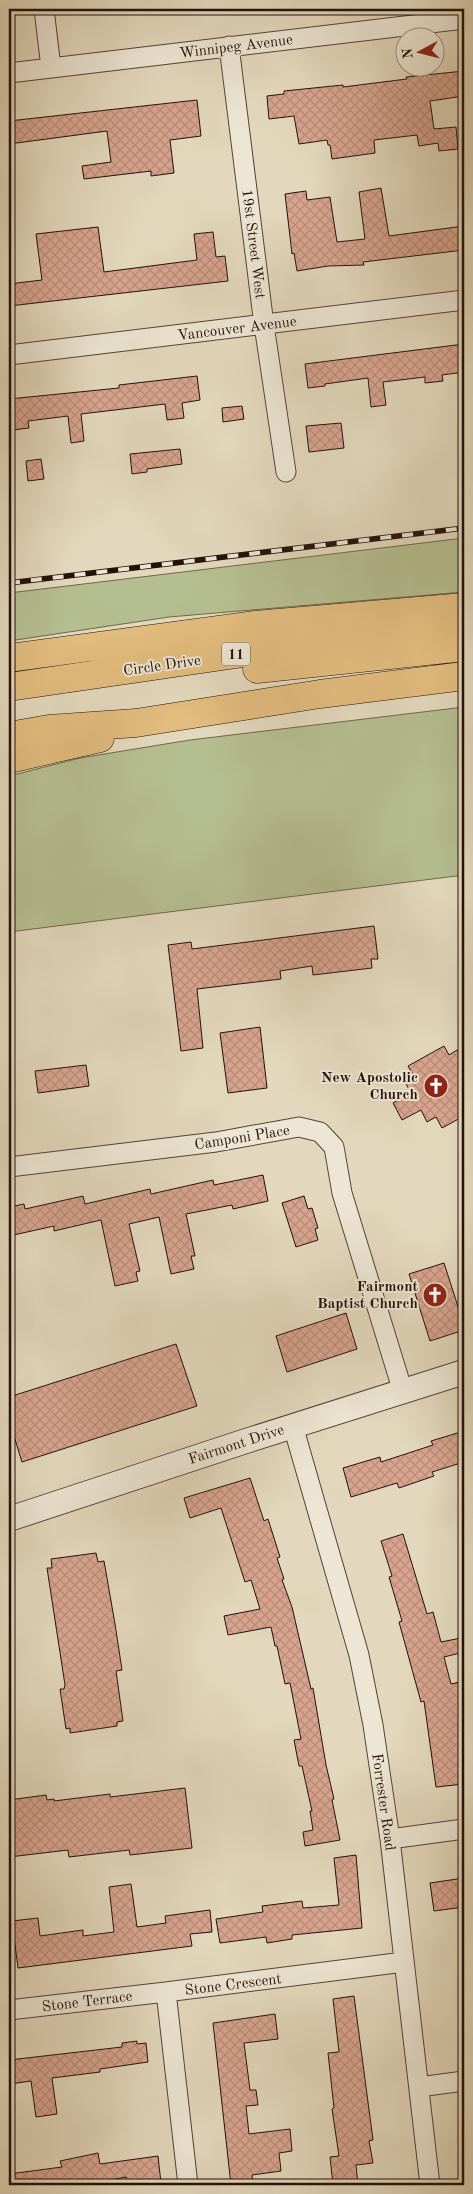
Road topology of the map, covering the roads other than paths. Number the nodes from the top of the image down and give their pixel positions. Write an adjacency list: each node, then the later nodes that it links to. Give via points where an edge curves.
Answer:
1 (44, 9): 4 (street)
2 (453, 17): 3 (street, Winnipeg Avenue)
3 (229, 46): 4 (street, Winnipeg Avenue); 7 (street, 19st Street West)
4 (50, 68): 5 (street, Winnipeg Avenue)
5 (9, 73)
6 (464, 300): 7 (street, Vancouver Avenue)
7 (264, 324): 8 (street, Vancouver Avenue); 9 (street, 19st Street West)
8 (9, 355)
9 (286, 472)
10 (464, 607): 13 (highway, via 254,625)
11 (464, 625): 15 (highway, Circle Drive / 11)
12 (464, 647): 15 (highway, via 300,666)
13 (9, 658)
14 (464, 676): 17 (highway, via 320,694)
15 (37, 683): 16 (highway, Circle Drive / 11)
16 (9, 687)
17 (136, 723): 18 (highway, via 48,728); 19 (highway, via 97,739)
18 (9, 736)
19 (9, 759)
20 (9, 1167): 22 (street, Camponi Place, via 216,1142 299,1127 320,1132 334,1147 342,1193)
21 (464, 1372): 22 (street, Fairmont Drive)
22 (403, 1392): 23 (street, Fairmont Drive)
23 (293, 1426): 24 (street, Fairmont Drive); 26 (street, Forrester Road, via 359,1655)
24 (9, 1519)
25 (464, 1829): 26 (street)
26 (390, 1839): 27 (street, Forrester Road)
27 (404, 1962): 28 (street, Stone Crescent); 31 (street, Forrester Road)
28 (166, 1992): 29 (street, Stone Terrace); 32 (street, Stone Crescent)
29 (9, 2010)
30 (464, 2081): 31 (street)
31 (419, 2087): 33 (street, Forrester Road)
32 (188, 2185)
33 (430, 2185)

